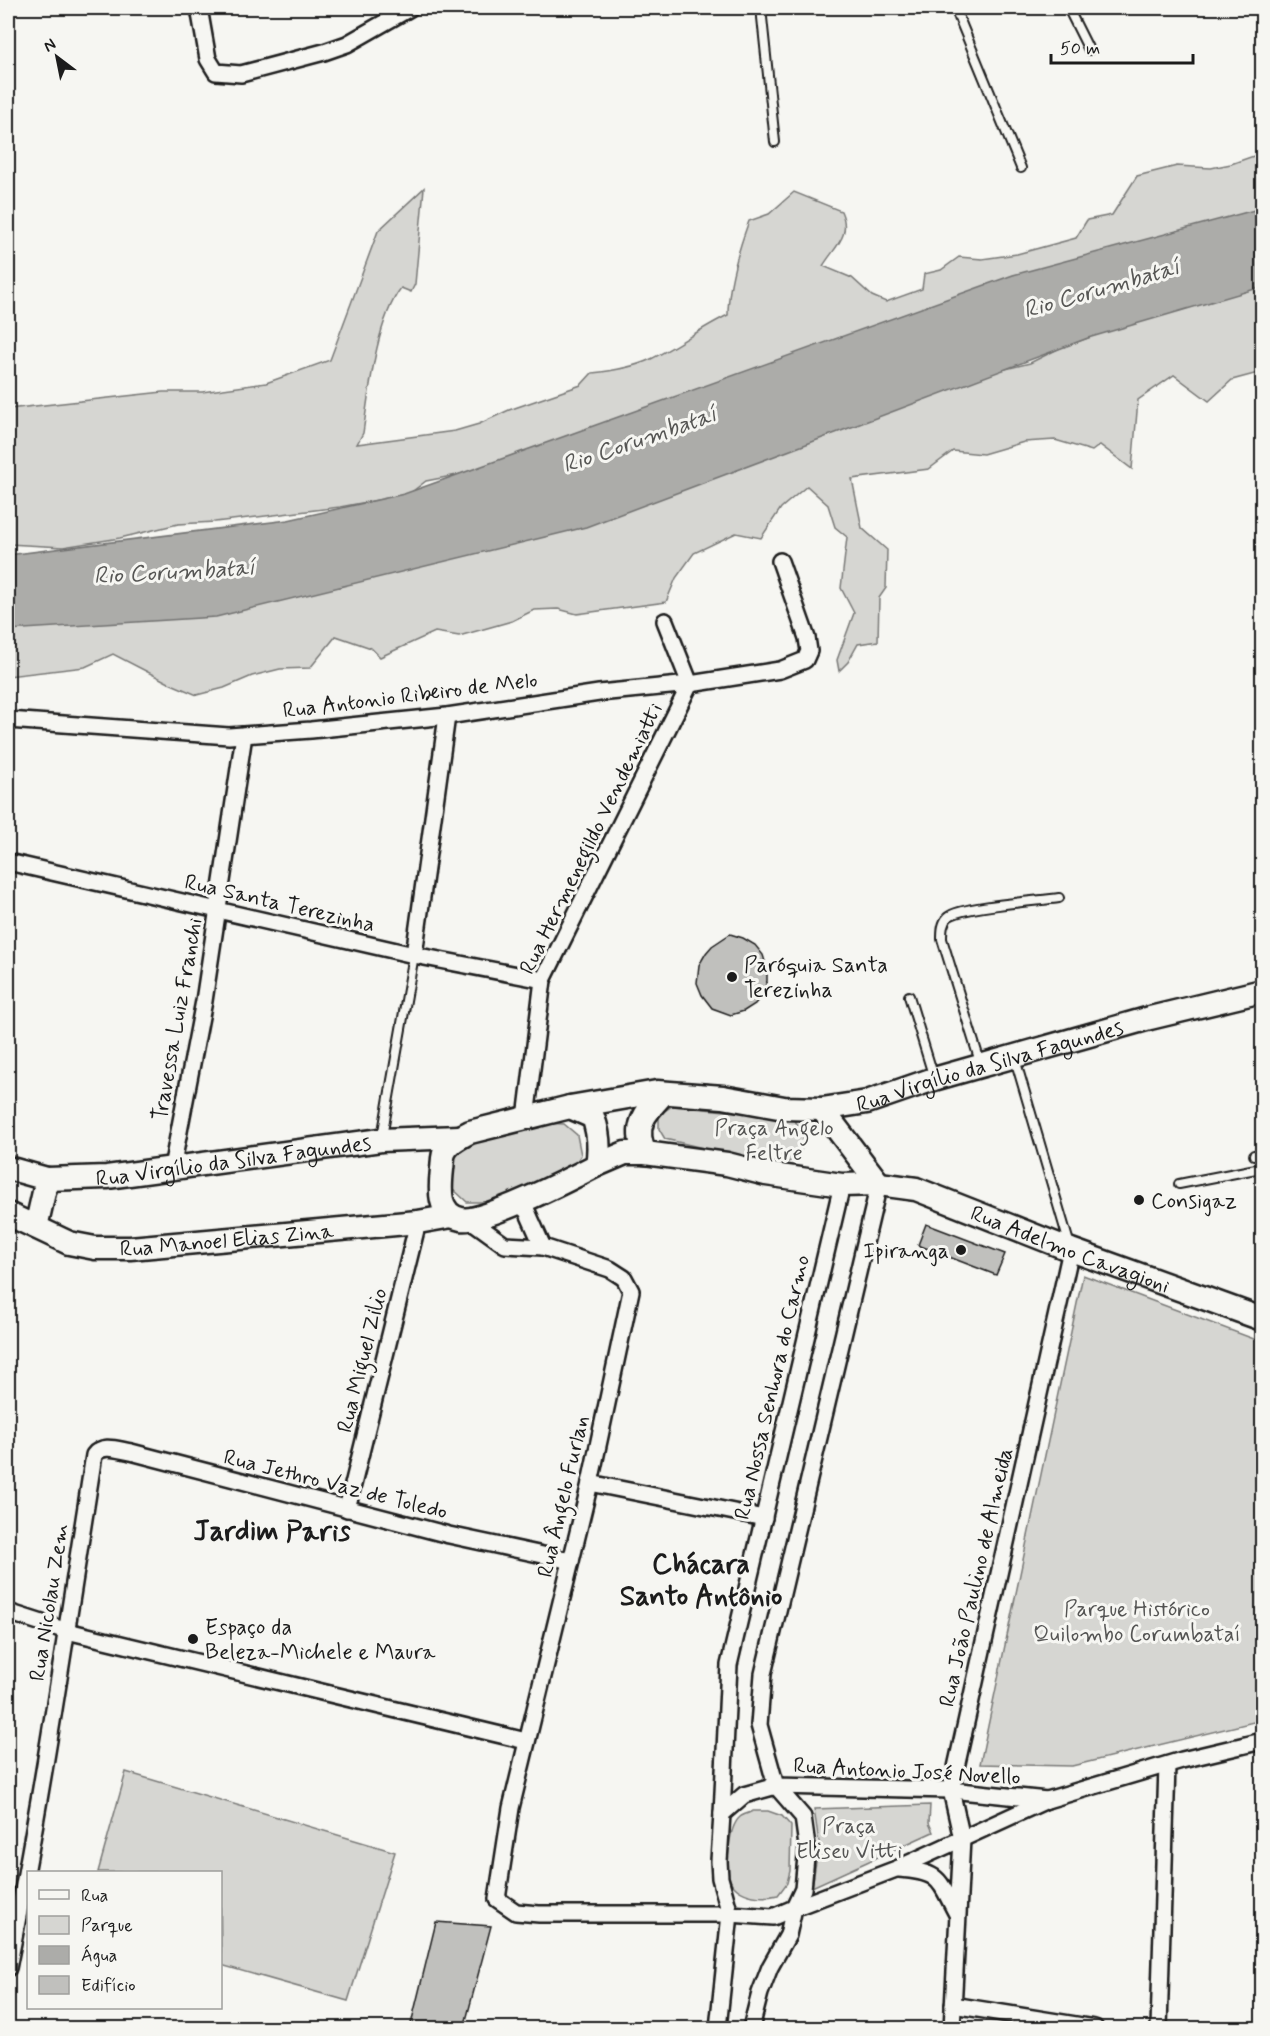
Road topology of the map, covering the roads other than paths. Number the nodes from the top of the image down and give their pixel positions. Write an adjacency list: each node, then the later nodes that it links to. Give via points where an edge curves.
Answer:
1 (199, 8): 2 (street, via 208,59 216,72 241,74 347,44)
2 (410, 8)
3 (761, 8): 7 (lane)
4 (955, 8): 8 (lane)
5 (1068, 8): 6 (lane)
6 (1089, 50)
7 (775, 142)
8 (1021, 168)
9 (780, 561): 11 (street, Rua Antonio Ribeiro de Melo, via 803,625 809,651 805,660 780,670)
10 (665, 621): 11 (street)
11 (690, 684): 12 (street, Rua Antonio Ribeiro de Melo); 19 (street, Rua Hermenegildo Vendemiatti)
12 (447, 716): 14 (street, Rua Antonio Ribeiro de Melo); 18 (street)
13 (8, 720): 14 (street, Rua Antonio Ribeiro de Melo)
14 (244, 735): 17 (street, Travessa Luiz Franchi)
15 (8, 862): 17 (street, Rua Santa Terezinha)
16 (1059, 898): 23 (lane, via 990,906 954,914 945,921 942,939)
17 (217, 911): 18 (street, Rua Santa Terezinha); 33 (street, Travessa Luiz Franchi)
18 (414, 955): 19 (street, Rua Santa Terezinha); 30 (lane)
19 (543, 980): 28 (street, Rua Hermenegildo Vendemiatti)
20 (1263, 991): 22 (street, Rua Virgílio da Silva Fagundes, via 1149,1018)
21 (909, 996): 24 (lane)
22 (1014, 1057): 23 (street, Rua Virgílio da Silva Fagundes); 46 (lane)
23 (981, 1066): 24 (street, Rua Virgílio da Silva Fagundes)
24 (934, 1079): 27 (street, Rua Virgílio da Silva Fagundes, via 867,1102)
25 (664, 1093): 26 (street, Rua Virgílio da Silva Fagundes); 27 (street, Rua Virgílio da Silva Fagundes); 31 (street, via 642,1122 639,1136)
26 (570, 1107): 28 (street, Rua Virgílio da Silva Fagundes); 32 (street, via 593,1117 600,1149)
27 (822, 1109): 37 (street)
28 (526, 1118): 29 (street, Rua Virgílio da Silva Fagundes)
29 (459, 1137): 30 (street, Rua Virgílio da Silva Fagundes); 42 (street, via 444,1151 440,1190 444,1207)
30 (381, 1140): 33 (street, Rua Virgílio da Silva Fagundes)
31 (645, 1153): 32 (street, Rua Manoel Elias Zina, via 625,1153); 39 (street, Rua Adelmo Cavagioni)
32 (597, 1165): 40 (street, Rua Manoel Elias Zina)
33 (172, 1168): 36 (street, Rua Virgílio da Silva Fagundes, via 107,1177)
34 (1256, 1169): 38 (lane)
35 (9, 1171): 36 (street, Rua Virgílio da Silva Fagundes)
36 (47, 1179): 44 (street)
37 (879, 1184): 39 (street, Rua Adelmo Cavagioni); 46 (street, Rua Adelmo Cavagioni, via 916,1189); 58 (street, via 763,1674 759,1725)
38 (1179, 1184)
39 (842, 1185): 51 (street, Rua Nossa Senhora do Carmo)
40 (517, 1203): 42 (street, Rua Manoel Elias Zina, via 489,1215); 45 (street, via 527,1211)
41 (8, 1214): 44 (street, Rua Manoel Elias Zina)
42 (461, 1217): 43 (street, Rua Manoel Elias Zina); 45 (street, via 506,1245)
43 (418, 1222): 44 (street, Rua Manoel Elias Zina, via 130,1248 69,1243); 50 (street, Rua Miguel Zilio)
44 (36, 1227)
45 (543, 1247): 49 (street, Rua Ângelo Furlan, via 610,1269 624,1278 631,1291)
46 (1071, 1250): 47 (street, Rua Adelmo Cavagioni); 59 (street, Rua João Paulino de Almeida)
47 (1263, 1318)
48 (94, 1455): 50 (street, Rua Jethro Vaz de Toledo, via 102,1448 131,1452); 54 (street, Rua Nicolau Zem)
49 (590, 1483): 51 (street); 52 (street, Rua Ângelo Furlan)
50 (347, 1509): 52 (street, Rua Jethro Vaz de Toledo)
51 (764, 1518): 61 (street, Rua Nossa Senhora do Carmo, via 729,1665)
52 (571, 1562): 55 (street, Rua Ângelo Furlan)
53 (8, 1612): 54 (street)
54 (67, 1631): 55 (street); 64 (street, Rua Nicolau Zem)
55 (526, 1741): 66 (street, Rua Ângelo Furlan, via 497,1899 516,1912 539,1914)
56 (1263, 1741): 57 (street)
57 (1167, 1765): 60 (street); 74 (street)
58 (776, 1786): 59 (street, Rua Antonio José Novello); 61 (street, via 744,1795); 65 (street, via 803,1817 806,1832 803,1889)
59 (951, 1790): 60 (street, Rua Antonio José Novello); 62 (street, Rua João Paulino de Almeida)
60 (1047, 1800): 62 (street, Rua Antonio José Novello)
61 (722, 1814): 66 (street, via 720,1878)
62 (962, 1839): 63 (street, Rua Antonio José Novello); 67 (street, Rua João Paulino de Almeida)
63 (896, 1869): 65 (street, Rua Antonio José Novello); 67 (street, via 922,1871 938,1879)
64 (14, 1902): 68 (street, Rua Nicolau Zem)
65 (794, 1908): 66 (street, via 773,1917); 71 (street, via 788,1935 770,1967)
66 (730, 1914): 70 (street)
67 (957, 1915): 69 (street, Rua João Paulino de Almeida)
68 (8, 1968)
69 (953, 2005): 72 (street, Rua João Paulino de Almeida); 73 (street)
70 (718, 2028)
71 (751, 2028)
72 (952, 2028)
73 (1095, 2028)
74 (1159, 2028)

